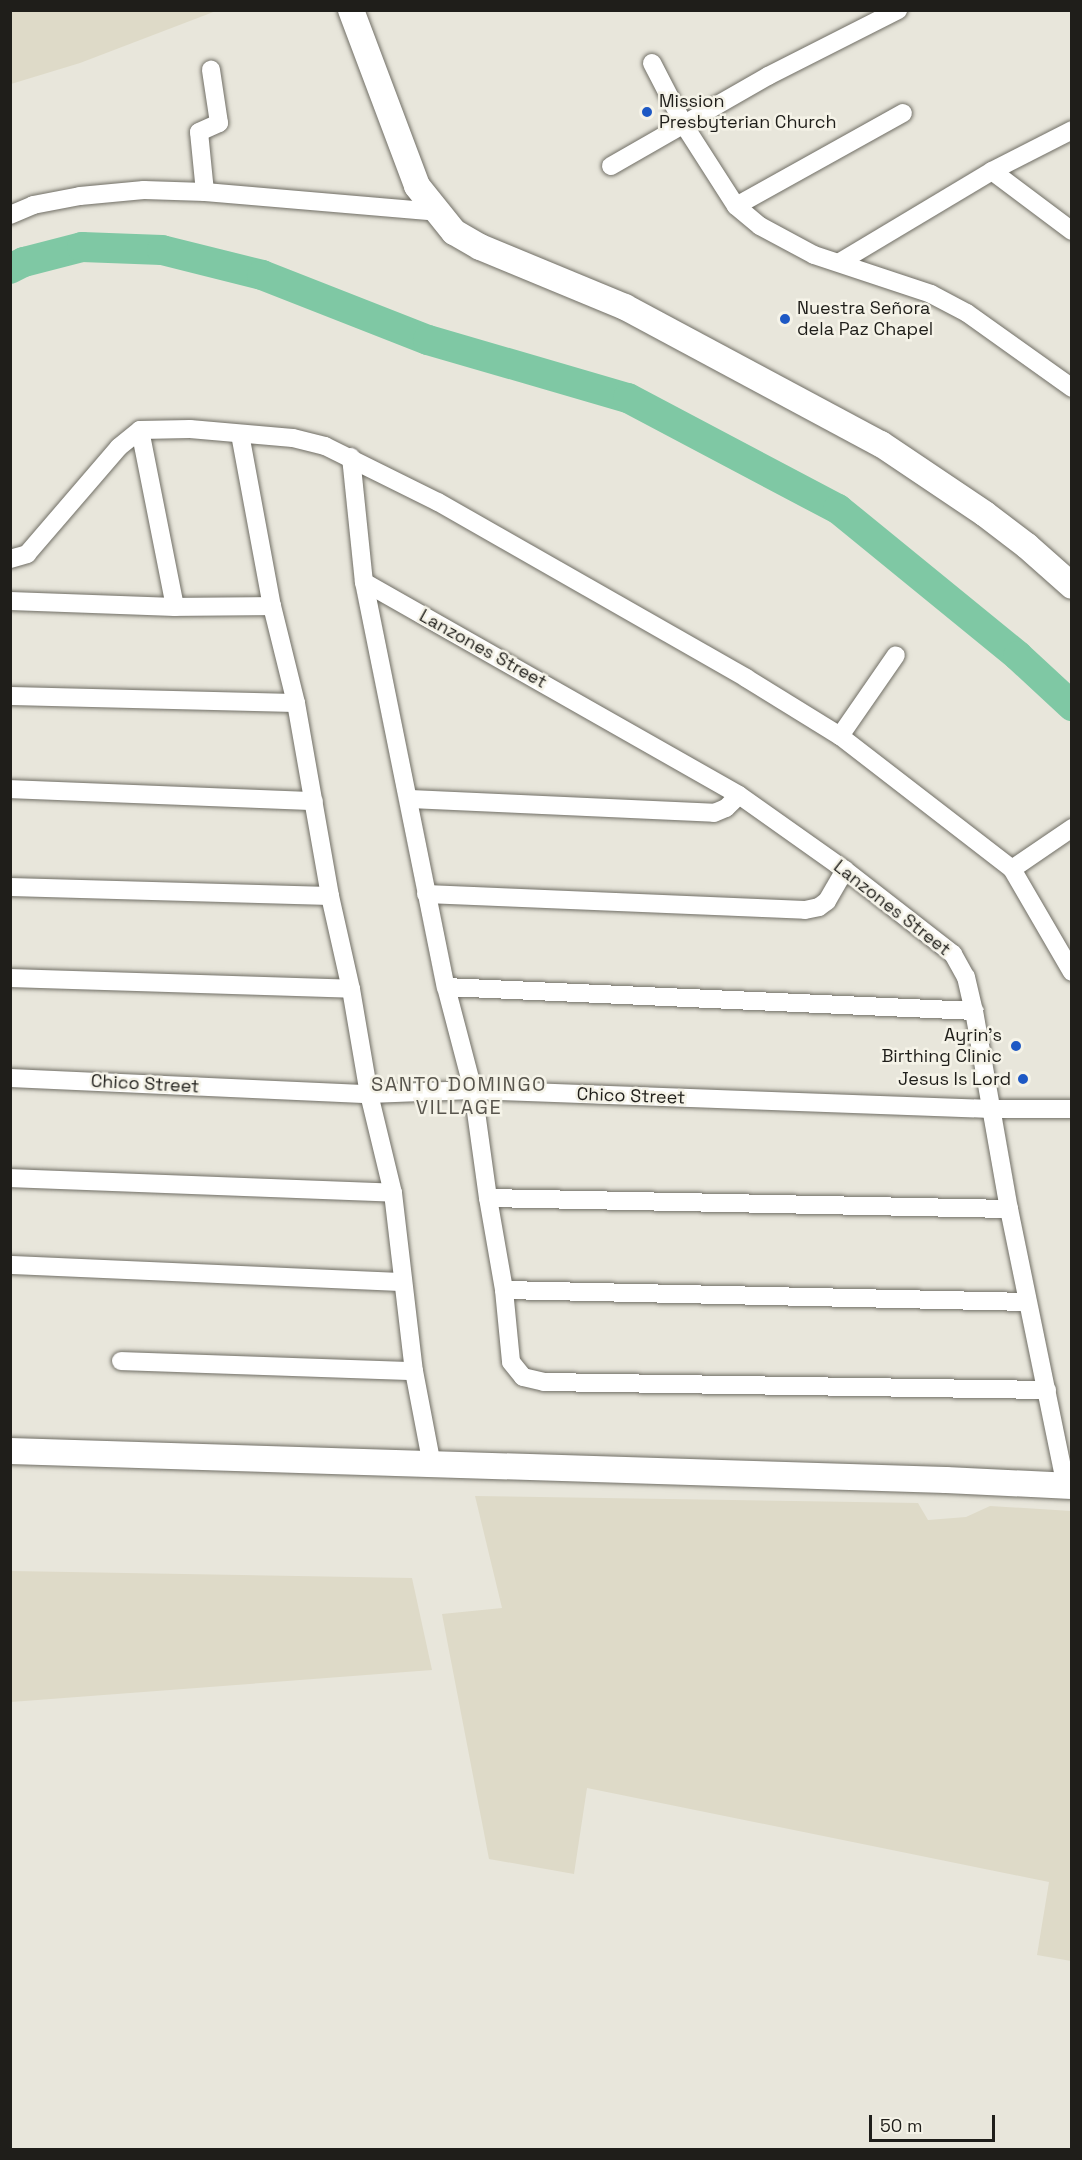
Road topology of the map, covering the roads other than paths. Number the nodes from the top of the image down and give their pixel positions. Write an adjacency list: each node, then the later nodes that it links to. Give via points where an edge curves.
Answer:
1 (351, 10): 12 (street, via 417,186)
2 (898, 10): 6 (street, via 768,76)
3 (652, 63): 6 (street)
4 (211, 70): 10 (street, via 219,123 199,132)
5 (903, 113): 11 (street)
6 (684, 125): 8 (street); 11 (street)
7 (1071, 130): 9 (street)
8 (611, 166)
9 (992, 171): 14 (street); 15 (street)
10 (205, 192): 12 (street); 13 (street, via 144,190 80,196 33,205)
11 (736, 206): 15 (street, via 778,236 814,255)
12 (436, 212): 22 (street, via 454,232 480,247 626,307 881,444 985,514)
13 (10, 215)
14 (1071, 231)
15 (840, 262): 16 (street, via 931,294 967,313)
16 (1071, 388)
17 (140, 430): 18 (street, via 190,429); 20 (street, via 112,455 27,554); 25 (street)
18 (240, 435): 19 (street, via 293,438); 24 (street)
19 (351, 457): 21 (street); 29 (street, via 438,502)
20 (10, 559)
21 (364, 582): 31 (street, Lanzones Street); 32 (street)
22 (1071, 586)
23 (10, 601): 25 (street)
24 (272, 606): 25 (street); 28 (street)
25 (175, 608)
26 (896, 655): 29 (street)
27 (10, 696): 28 (street)
28 (296, 703): 33 (street)
29 (840, 736): 35 (street)
30 (10, 789): 33 (street)
31 (739, 795): 32 (street, via 714,813); 36 (street, Lanzones Street)
32 (410, 799): 38 (street)
33 (314, 801): 39 (street)
34 (1071, 828): 35 (street)
35 (1012, 869): 40 (street)
36 (845, 870): 38 (street, via 827,901 819,908 805,910); 44 (street, Lanzones Street, via 953,954 966,977)
37 (10, 887): 39 (street)
38 (426, 894): 42 (street)
39 (330, 896): 43 (street)
40 (1071, 972)
41 (10, 978): 43 (street)
42 (446, 987): 44 (street); 46 (street)
43 (351, 989): 47 (street)
44 (974, 1011): 48 (street, Lanzones Street)
45 (10, 1078): 47 (street, Chico Street)
46 (473, 1090): 47 (street, Chico Street); 48 (street, Chico Street); 52 (street)
47 (369, 1094): 51 (street)
48 (991, 1109): 49 (street, Chico Street); 53 (street, Lanzones Street)
49 (1071, 1109)
50 (10, 1178): 51 (street)
51 (393, 1193): 55 (street)
52 (488, 1198): 53 (street); 56 (street)
53 (1009, 1209): 57 (street, Lanzones Street)
54 (10, 1265): 55 (street)
55 (403, 1282): 59 (street)
56 (504, 1290): 57 (street); 60 (street, via 511,1362 523,1377 544,1382)
57 (1027, 1302): 60 (street, Lanzones Street)
58 (122, 1361): 59 (street)
59 (414, 1371): 62 (street)
60 (1047, 1390): 63 (street, Lanzones Street)
61 (10, 1451): 62 (street)
62 (432, 1465): 63 (street)
63 (1069, 1486)

